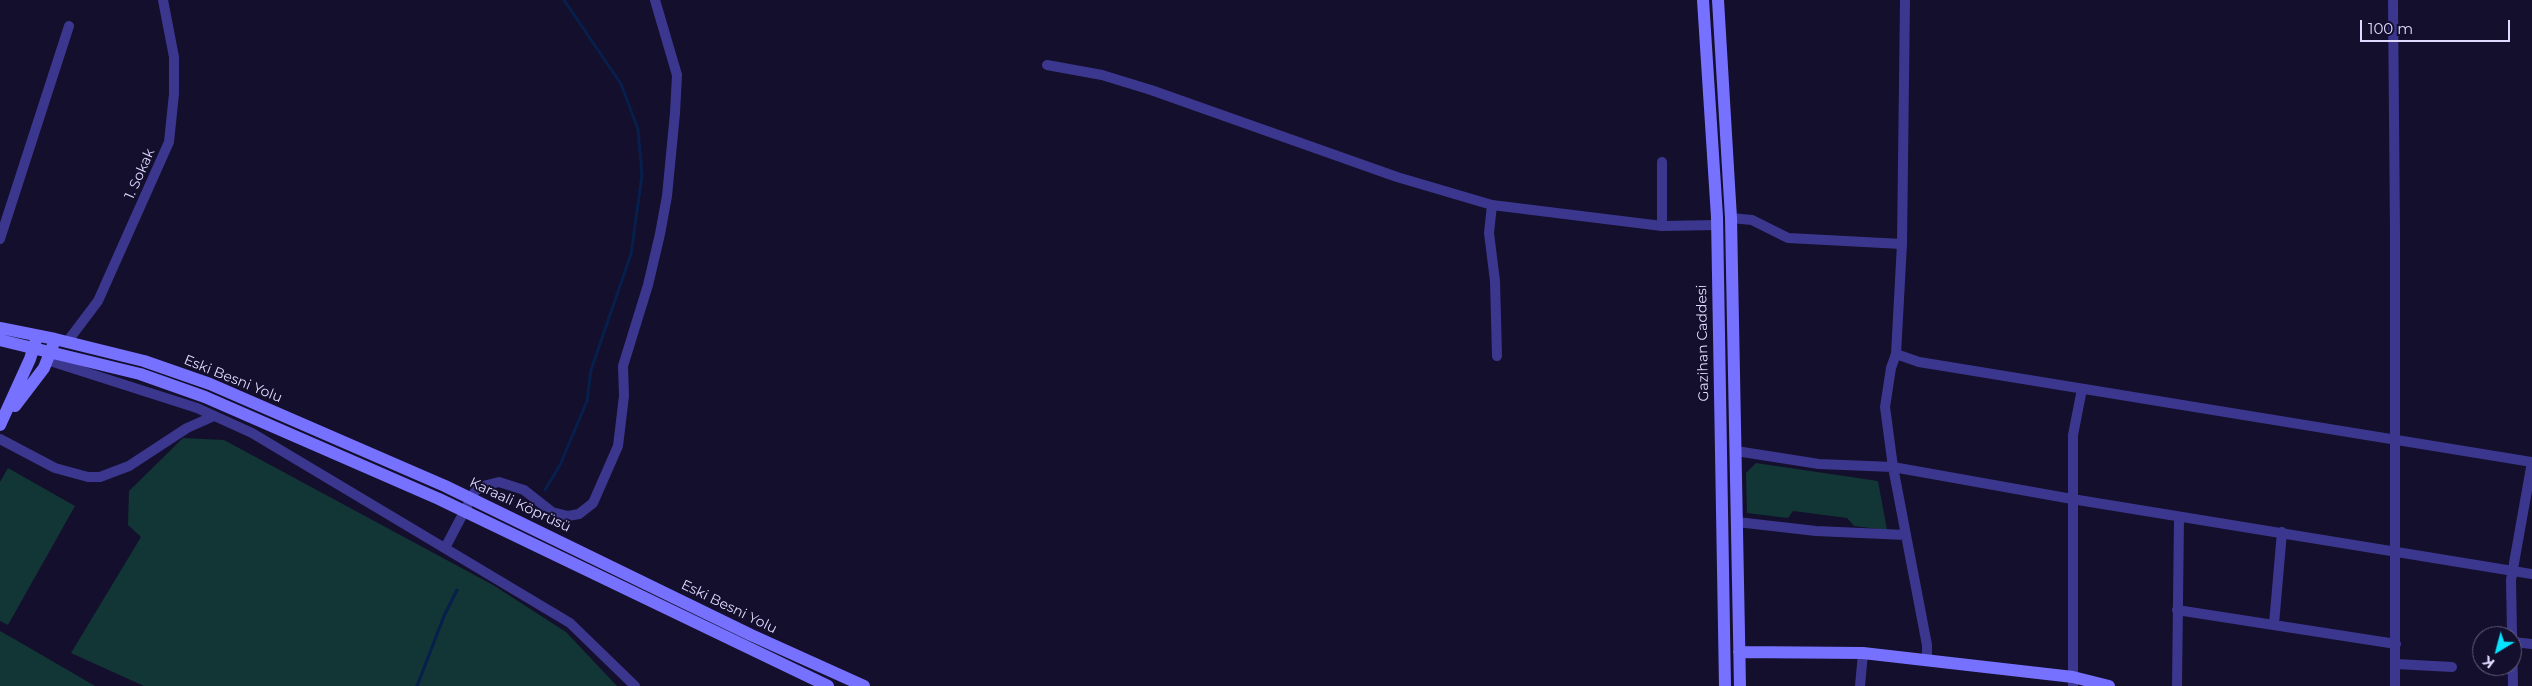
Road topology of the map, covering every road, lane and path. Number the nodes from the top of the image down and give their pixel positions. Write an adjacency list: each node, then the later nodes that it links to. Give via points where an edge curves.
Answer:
1 (163, 0): 19 (street, 1. Sokak, via 174,57 169,142 98,301)
2 (655, 0): 36 (street, via 677,75 675,114 660,234 648,285 622,366 624,396 615,453 594,503 580,514 568,516 552,512 524,490 500,482 483,486 476,491)
3 (1703, 0): 12 (main road, Gazihan Caddesi)
4 (1718, 0): 11 (main road)
5 (1905, 0): 15 (street)
6 (2392, 0): 26 (street)
7 (69, 26): 14 (street)
8 (1047, 65): 10 (street, via 1102,75 1150,90 1397,177)
9 (1662, 162): 13 (street)
10 (1492, 206): 13 (street); 21 (street, via 1489,233 1495,281)
11 (1731, 218): 15 (street, via 1752,220 1788,238); 27 (main road)
12 (1717, 225): 13 (street); 54 (main road, Gazihan Caddesi)
13 (1662, 226)
14 (0, 239)
15 (1902, 244): 20 (street)
16 (0, 328): 18 (main road, Eski Besni Yolu)
17 (0, 340): 18 (main road, Eski Besni Yolu)
18 (35, 342): 19 (main road, Eski Besni Yolu); 24 (main road)
19 (55, 348): 23 (street); 24 (main road, via 35,382); 30 (main road, Eski Besni Yolu, via 144,361 188,376); 52 (main road, Eski Besni Yolu, via 184,388 439,499)
20 (1896, 354): 22 (street, via 1920,362); 29 (street, via 1885,407)
21 (1497, 356)
22 (2082, 389): 26 (street); 31 (street, via 2073,435)
23 (214, 416): 25 (street, via 187,428 129,466 100,477 55,468); 36 (street, via 252,433)
24 (2, 421)
25 (0, 439)
26 (2395, 440): 28 (street); 37 (street)
27 (1736, 451): 29 (street, via 1819,464); 33 (main road)
28 (2532, 462): 39 (street)
29 (1893, 467): 31 (street); 35 (street)
30 (445, 486): 38 (main road, Karaali Köprüsü)
31 (2072, 499): 32 (street); 50 (street)
32 (2179, 516): 34 (street); 41 (street)
33 (1737, 522): 35 (street); 45 (main road)
34 (2282, 532): 37 (street); 42 (street)
35 (1906, 536): 47 (street, via 1927,645)
36 (445, 548): 51 (street, via 570,623)
37 (2396, 550): 39 (street); 44 (street)
38 (583, 552): 53 (main road, Eski Besni Yolu, via 751,635)
39 (2512, 570): 40 (street); 43 (street)
40 (2532, 574)
41 (2178, 610): 42 (street); 58 (street)
42 (2274, 624): 44 (street)
43 (2513, 626)
44 (2396, 644): 48 (street)
45 (1739, 652): 46 (main road); 55 (main road)
46 (1863, 653): 47 (main road); 56 (street)
47 (1927, 660): 50 (main road)
48 (2396, 664): 49 (street); 59 (street)
49 (2452, 667)
50 (2073, 682): 57 (main road)
51 (635, 686)
52 (828, 686)
53 (864, 686)
54 (1725, 686)
55 (1740, 686)
56 (1860, 686)
57 (2109, 686)
58 (2177, 686)
59 (2395, 686)

